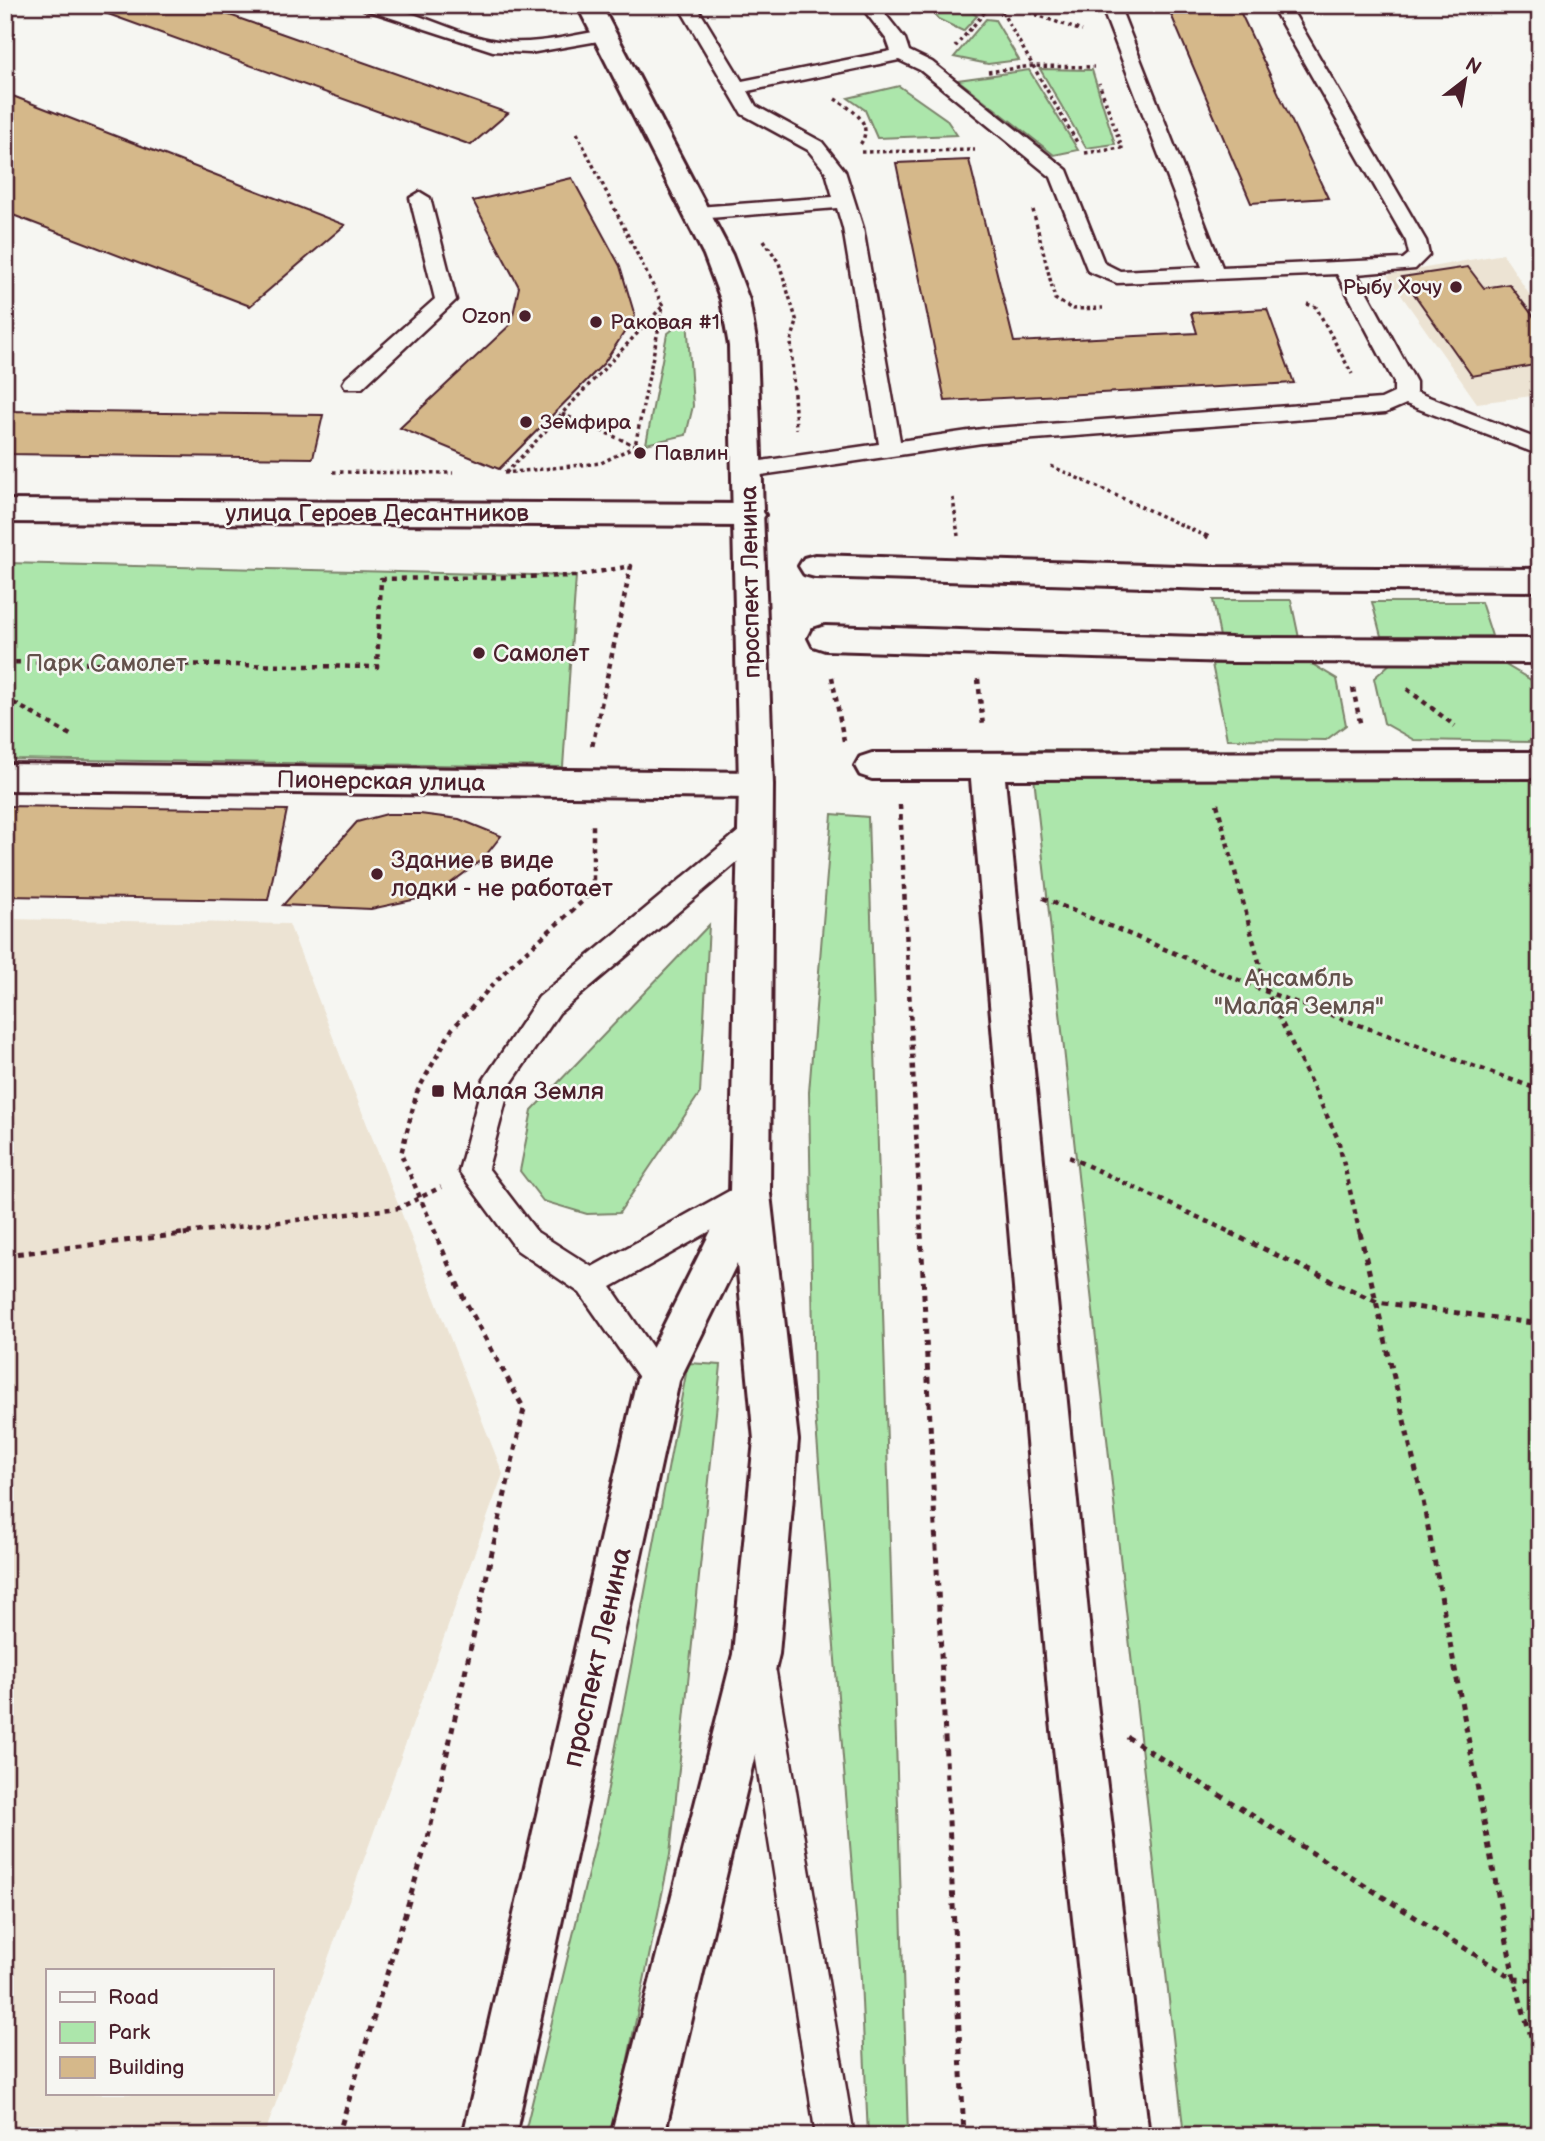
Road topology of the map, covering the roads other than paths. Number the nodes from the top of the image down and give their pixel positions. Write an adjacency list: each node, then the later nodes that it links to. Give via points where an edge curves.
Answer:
1 (370, 5): 7 (lane, via 493,46 530,48)
2 (589, 5): 7 (street, проспект Ленина)
3 (687, 5): 9 (lane)
4 (869, 5): 8 (lane, via 896,38)
5 (1110, 5): 14 (lane)
6 (1280, 5): 13 (lane, via 1416,241 1419,255 1408,265)
7 (604, 35): 12 (street, проспект Ленина)
8 (901, 54): 9 (lane); 14 (lane, via 926,66 1060,174 1095,267 1117,277)
9 (737, 88): 11 (lane, via 749,110 816,146 835,171)
10 (420, 198): 15 (lane, via 446,300)
11 (844, 202): 12 (lane); 18 (lane, via 853,228)
12 (697, 214): 19 (street, проспект Ленина, via 734,300 743,346)
13 (1344, 268): 14 (lane); 16 (lane, via 1405,382)
14 (1215, 275)
15 (354, 383)
16 (1405, 396): 17 (lane); 18 (lane, via 1385,406 982,436)
17 (1540, 448)
18 (891, 451): 19 (lane)
19 (747, 470): 21 (street, проспект Ленина)
20 (5, 511): 21 (street, улица Героев Десантников)
21 (750, 515): 30 (street, проспект Ленина)
22 (815, 566): 23 (street, via 1211,578)
23 (1540, 580)
24 (825, 638): 25 (street, via 1232,650)
25 (1540, 651)
26 (1540, 765): 28 (street)
27 (885, 766): 28 (street)
28 (987, 766): 39 (street, via 1073,1703)
29 (5, 777): 30 (street, Пионерская улица)
30 (756, 785): 31 (street, проспект Ленина)
31 (754, 834): 32 (street, проспект Ленина); 33 (lane, via 549,1005 497,1081 473,1171 527,1241)
32 (750, 1194): 33 (lane); 34 (street, проспект Ленина); 35 (street, проспект Ленина, via 775,1440)
33 (591, 1283): 34 (lane)
34 (659, 1379): 36 (street, проспект Ленина)
35 (756, 1654): 37 (street, проспект Ленина); 38 (lane, проспект Ленина)
36 (489, 2136)
37 (636, 2136)
38 (835, 2136)
39 (1123, 2136)

